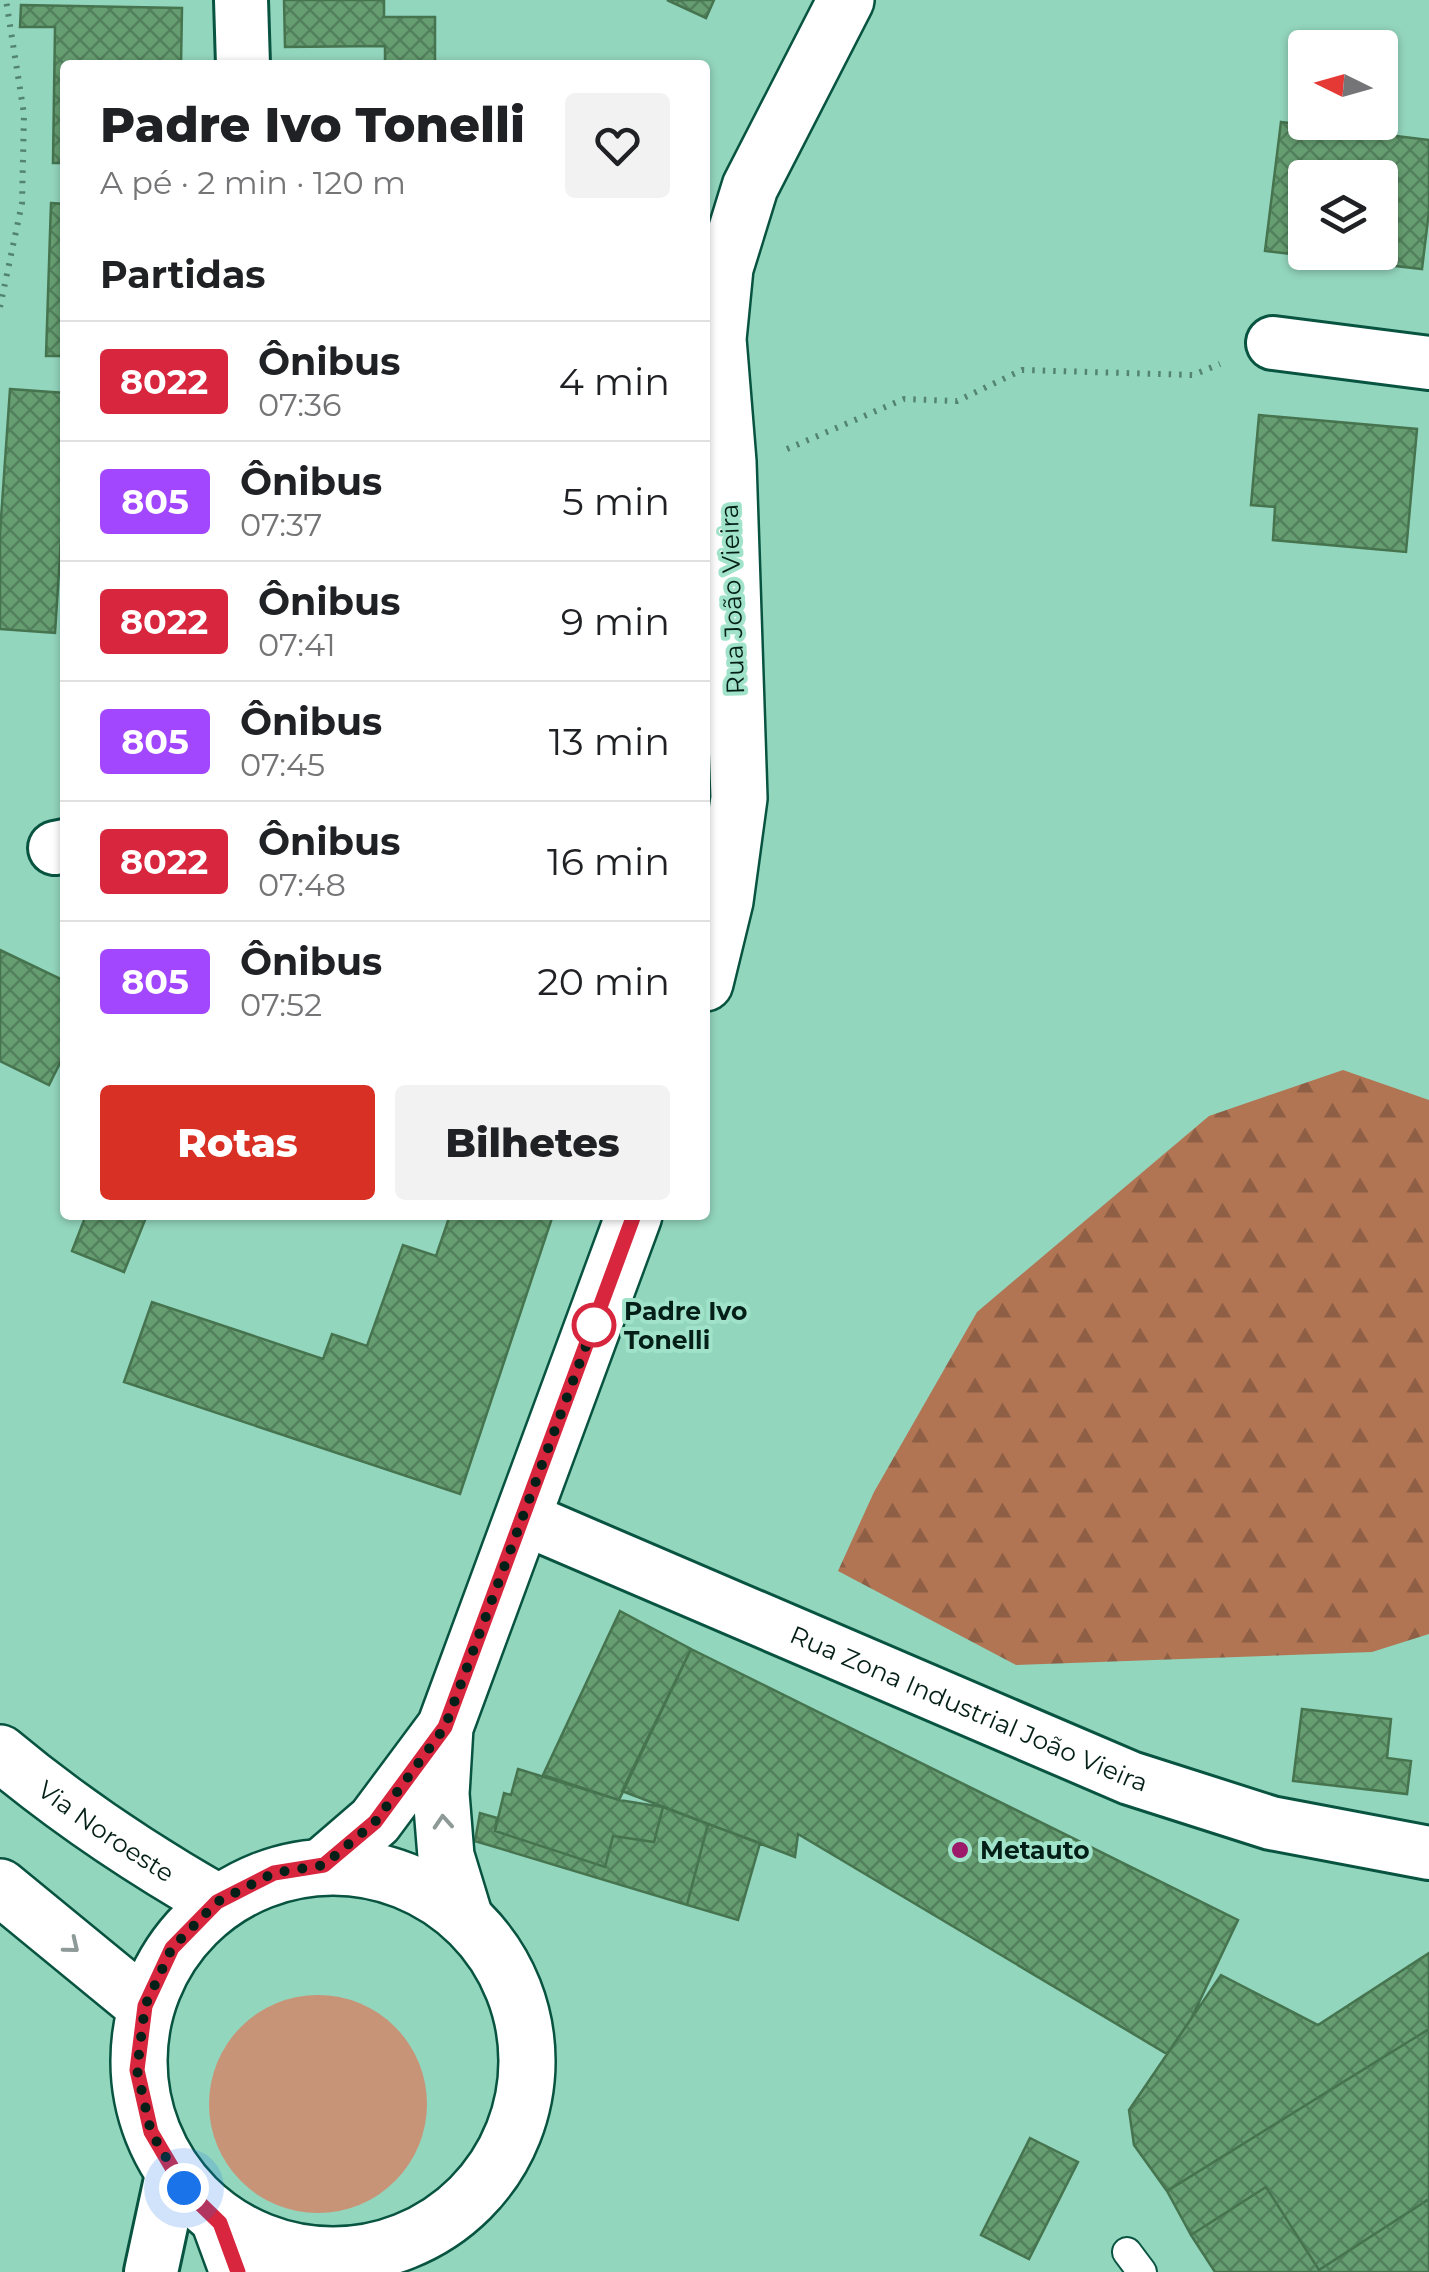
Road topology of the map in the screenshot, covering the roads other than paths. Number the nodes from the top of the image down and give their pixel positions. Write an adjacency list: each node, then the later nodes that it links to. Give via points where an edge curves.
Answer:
1 (241, 0): 3 (street)
2 (846, 0): 6 (street, Rua João Vieira, via 750,188 726,268)
3 (243, 60)
4 (1272, 343): 5 (street)
5 (1429, 363)
6 (716, 462): 7 (street, Rua João Vieira, via 739,798)
7 (715, 900): 8 (street, Rua João Vieira)
8 (710, 942)
9 (632, 1220): 10 (street)
10 (524, 1518): 11 (street); 13 (street, Rua Zona Industrial João Vieira, via 1130,1778 1271,1823)
11 (445, 1727): 14 (street, via 375,1822); 17 (street, one-way to 11, via 443,1829)
12 (0, 1753): 16 (street, Via Noroeste, via 138,1857)
13 (1429, 1853)
14 (324, 1865): 16 (street, via 274,1873); 17 (street, via 400,1876)
15 (0, 1887): 18 (street, one-way to 18)
16 (217, 1902): 18 (street, via 172,1948)
17 (464, 1914): 21 (street, via 498,1956 524,2016 528,2081 510,2144 473,2198 421,2236)
18 (145, 2006): 19 (street, via 137,2070 151,2132)
19 (173, 2170): 20 (street); 22 (street)
20 (229, 2248): 21 (street)
21 (346, 2264)
22 (151, 2272)

